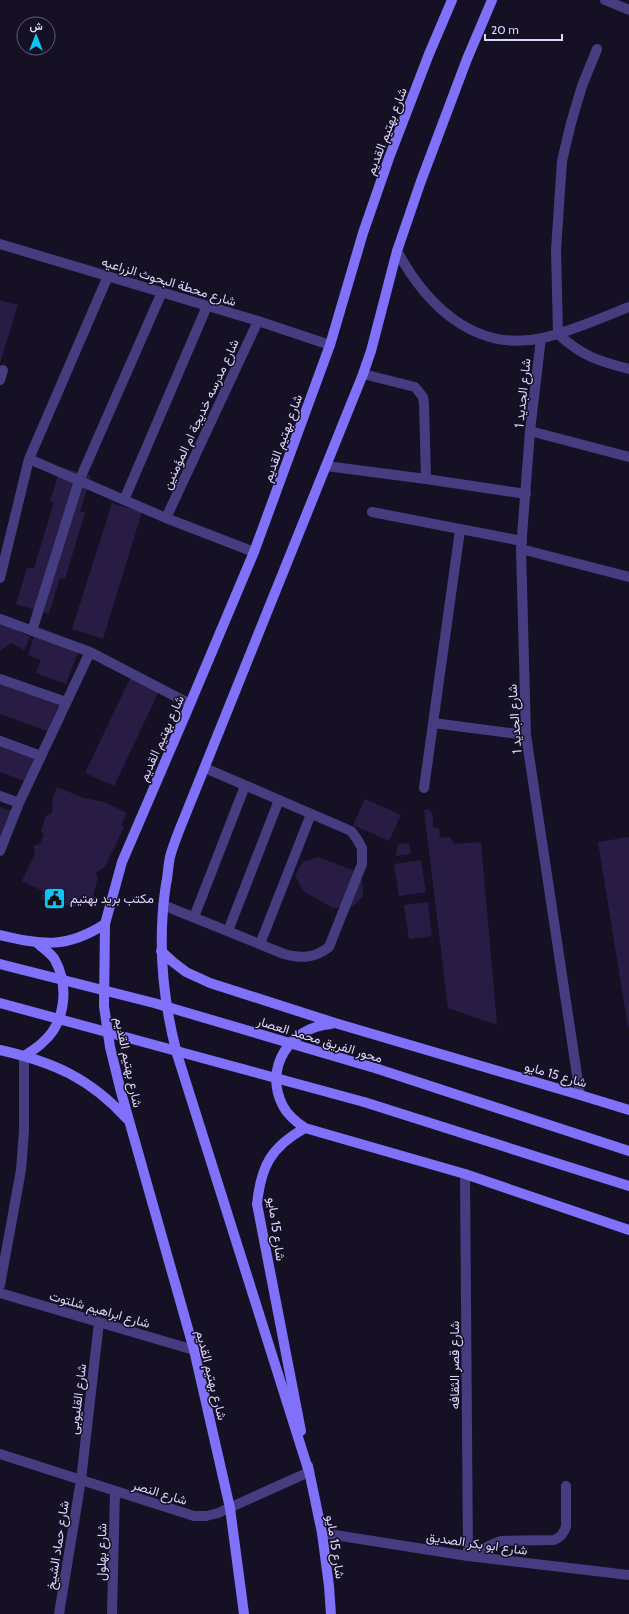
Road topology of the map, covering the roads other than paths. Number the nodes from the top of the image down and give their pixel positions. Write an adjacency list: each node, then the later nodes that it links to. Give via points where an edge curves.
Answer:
1 (452, 0): 15 (main road, شارع بهتيم القديم, via 365,226)
2 (492, 0): 7 (main road, via 467,59)
3 (605, 0): 4 (street)
4 (629, 10)
5 (597, 49): 13 (street, via 582,86 562,161 556,250)
6 (0, 244): 8 (street, شارع محطة البحوث الزراعيه)
7 (397, 251): 14 (street, via 419,287 448,316 465,328 483,336 502,340 522,341); 18 (main road)
8 (108, 276): 9 (street, شارع محطة البحوث الزراعيه); 22 (street)
9 (162, 292): 10 (street, شارع محطة البحوث الزراعيه); 25 (street)
10 (207, 306): 12 (street, شارع محطة البحوث الزراعيه); 27 (street)
11 (629, 307): 13 (street)
12 (258, 321): 15 (street, شارع محطة البحوث الزراعيه); 29 (street, شارع مدرسه خديجة ام المؤمنين)
13 (558, 334): 14 (street); 16 (street, via 569,345 594,359)
14 (541, 338): 20 (street, شارع الجديد 1)
15 (330, 345): 32 (main road, شارع بهتيم القديم)
16 (629, 369)
17 (3, 370): 19 (street)
18 (363, 374): 23 (main road); 24 (street, via 415,387 423,397)
19 (0, 380)
20 (530, 431): 21 (street); 26 (street, شارع الجديد 1)
21 (629, 457)
22 (29, 459): 25 (street); 34 (street)
23 (326, 466): 24 (street); 45 (main road)
24 (426, 479): 26 (street)
25 (79, 481): 27 (street); 36 (street)
26 (526, 494): 31 (street, شارع الجديد 1)
27 (124, 500): 29 (street)
28 (372, 512): 30 (street)
29 (166, 518): 32 (street)
30 (460, 530): 31 (street); 41 (street)
31 (522, 545): 33 (street); 42 (street, شارع الجديد 1)
32 (254, 552): 40 (main road, شارع بهتيم القديم)
33 (629, 577)
34 (0, 578)
35 (0, 619): 36 (street)
36 (32, 630): 37 (street)
37 (90, 652): 39 (street); 40 (street)
38 (0, 679): 39 (street)
39 (66, 702): 44 (street)
40 (190, 704): 55 (main road, شارع بهتيم القديم, via 122,862)
41 (433, 723): 42 (street); 47 (street)
42 (526, 735): 66 (street, شارع الجديد 1)
43 (0, 741): 44 (street)
44 (41, 756): 50 (street)
45 (205, 768): 46 (street); 53 (main road, via 170,858)
46 (245, 786): 49 (street); 54 (street)
47 (424, 788)
48 (0, 796): 50 (street)
49 (278, 800): 51 (street); 56 (street)
50 (19, 803): 52 (street)
51 (310, 814): 59 (street); 59 (street, via 351,831 362,848 362,864 329,947 318,954 295,957)
52 (0, 850)
53 (163, 905): 54 (street); 60 (main road)
54 (194, 918): 56 (street)
55 (105, 924): 58 (main road, via 90,934 73,940 56,944); 68 (main road, شارع بهتيم القديم, via 104,1006 110,1047)
56 (228, 931): 59 (street)
57 (0, 934): 58 (main road)
58 (37, 943): 65 (main road, via 55,959 63,980 64,1003 57,1024 43,1043)
59 (260, 944)
60 (161, 951): 63 (main road, شارع 15 مايو, via 198,978); 79 (main road, via 168,1020 177,1054)
61 (0, 964): 70 (main road, محور الفريق محمد العصار, bridge, via 154,1003 370,1067)
62 (0, 1003): 72 (main road, bridge, via 364,1102)
63 (335, 1023): 66 (main road, شارع 15 مايو); 69 (main road, via 320,1024 306,1030 284,1050 278,1064 276,1078 283,1107)
64 (0, 1050): 65 (main road)
65 (24, 1056): 68 (main road, via 80,1078 98,1090); 74 (street, via 21,1170)
66 (580, 1095): 67 (main road, شارع 15 مايو)
67 (629, 1110)
68 (129, 1121): 77 (main road, شارع بهتيم القديم)
69 (305, 1128): 71 (main road); 79 (main road, شارع 15 مايو, via 288,1138 268,1162 259,1185 257,1204)
70 (629, 1151)
71 (465, 1174): 73 (main road); 85 (street, شارع قصر الثقافه)
72 (629, 1186)
73 (629, 1230)
74 (0, 1285)
75 (0, 1293): 76 (street, شارع ابراهيم شلتوت)
76 (99, 1322): 77 (street, شارع ابراهيم شلتوت); 80 (street, شارع القليوبى)
77 (194, 1350): 83 (main road, شارع بهتيم القديم)
78 (0, 1454): 80 (street, شارع النصر)
79 (309, 1472): 83 (street, شارع النصر); 84 (main road, شارع 15 مايو)
80 (81, 1480): 82 (street, شارع النصر); 87 (street, شارع حماد الشيخ)
81 (566, 1486): 85 (street, via 566,1527 560,1538 502,1541)
82 (116, 1491): 83 (street, شارع النصر, via 194,1516 206,1516); 88 (street, شارع بهلول)
83 (230, 1508): 89 (main road)
84 (322, 1533): 85 (street, شارع ابو بكر الصديق); 90 (main road, شارع 15 مايو)
85 (468, 1556): 86 (street, شارع ابو بكر الصديق)
86 (629, 1575)
87 (58, 1614)
88 (112, 1614)
89 (244, 1614)
90 (331, 1614)

